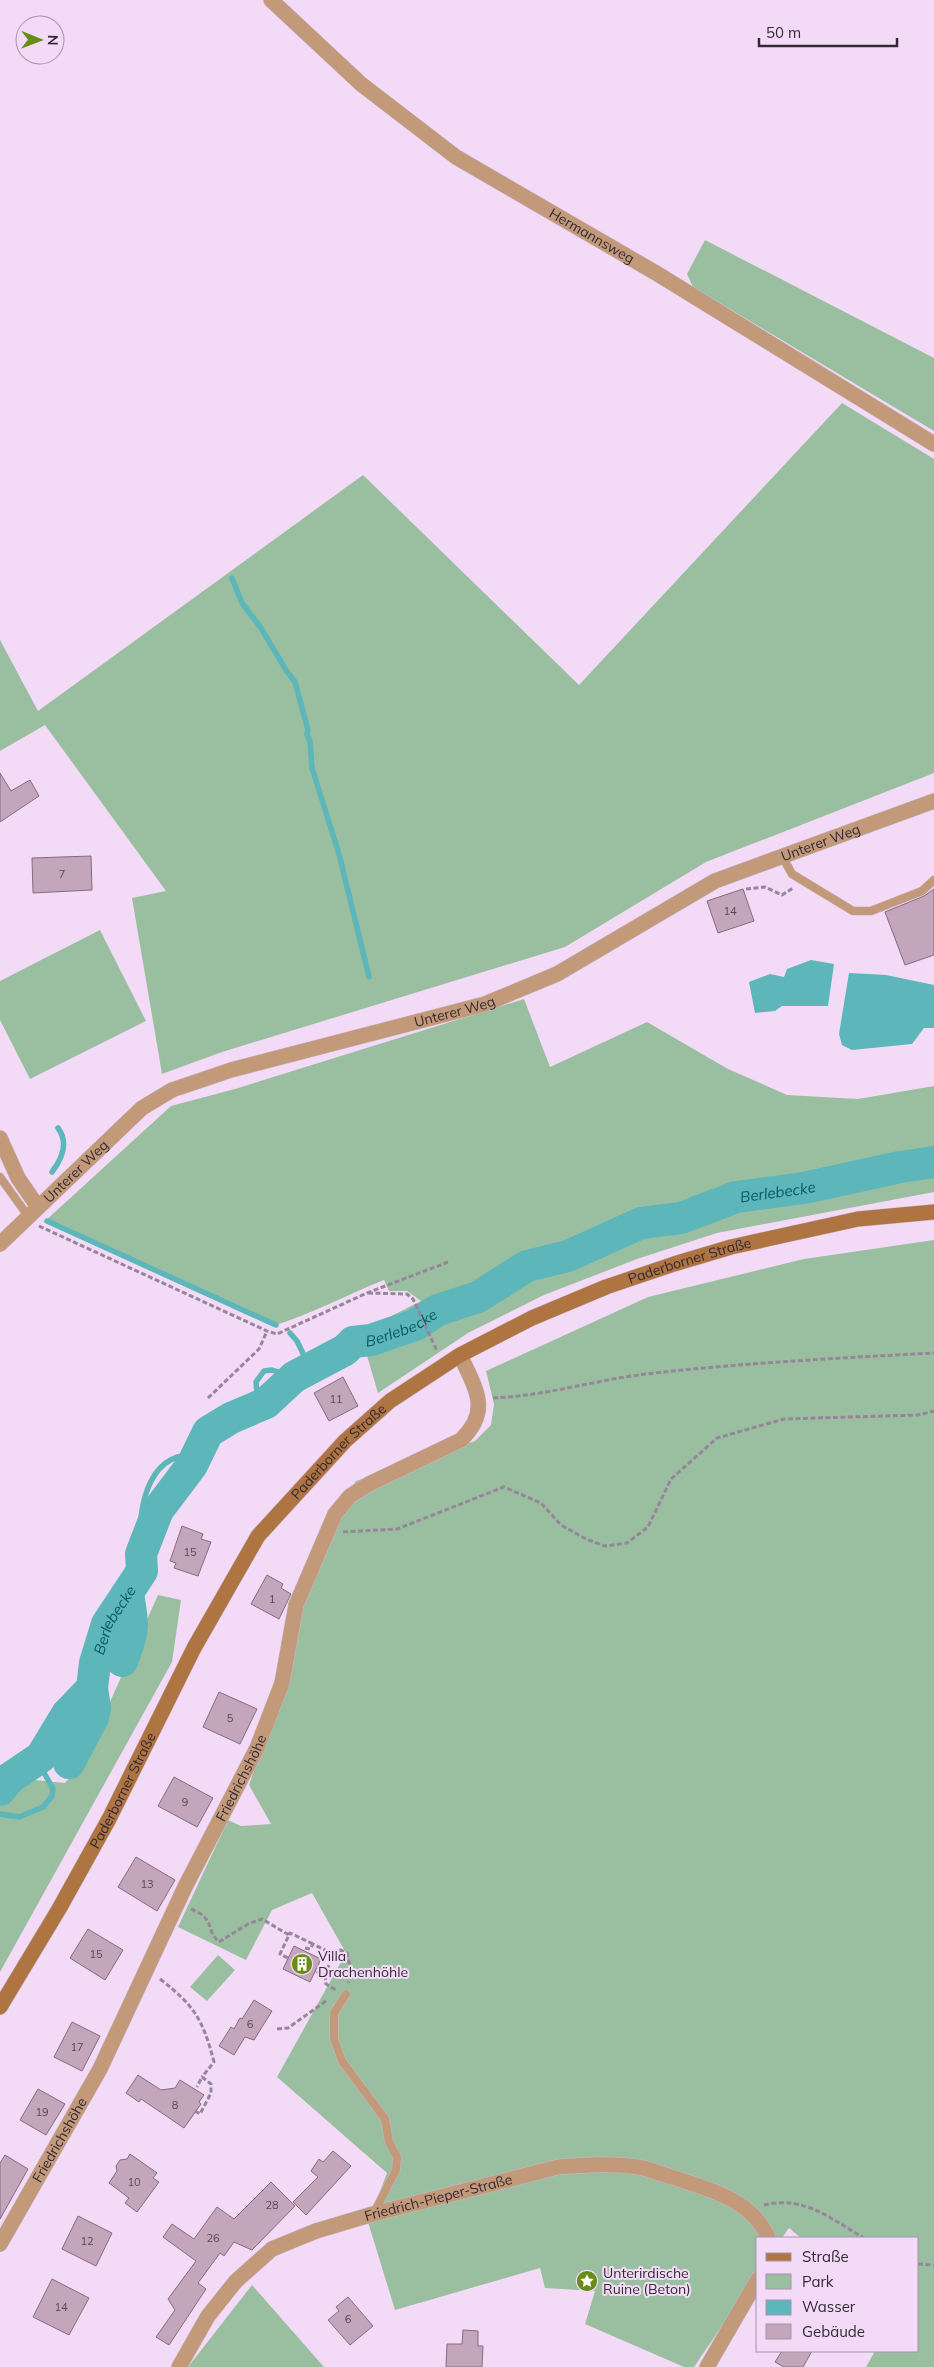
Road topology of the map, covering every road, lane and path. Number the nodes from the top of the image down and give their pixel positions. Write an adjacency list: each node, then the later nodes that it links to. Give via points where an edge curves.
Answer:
1 (271, 0): 2 (street, Hermannsweg, via 361,84 456,157 656,273)
2 (934, 444)
3 (934, 801): 4 (street, Unterer Weg)
4 (782, 856): 5 (lane, via 787,868); 10 (street, Unterer Weg, via 715,881 557,974 485,1004 231,1070 172,1090 142,1108)
5 (798, 878): 6 (lane, via 853,911 861,912 922,891); 7 (path, via 792,890 782,895 765,887)
6 (934, 880)
7 (746, 889)
8 (0, 1138): 10 (street)
9 (0, 1176): 10 (lane)
10 (33, 1212): 12 (street, Unterer Weg); 15 (path, via 43,1229)
11 (934, 1212): 18 (main road, Paderborner Straße, via 858,1219 731,1247 674,1264 532,1318)
12 (0, 1244)
13 (448, 1262): 14 (path)
14 (367, 1293): 15 (path, via 277,1334); 16 (path, via 407,1294 415,1303)
15 (267, 1331): 19 (path, via 260,1349)
16 (429, 1336)
17 (934, 1353): 20 (path, via 644,1374 520,1397)
18 (460, 1355): 20 (street); 34 (main road, Paderborner Straße, via 390,1401 345,1441 258,1536 194,1648 109,1819)
19 (208, 1398)
20 (480, 1398): 22 (street, Friedrichshöhe, via 476,1420 461,1440 350,1496)
21 (934, 1411): 22 (path, via 918,1415 784,1418 717,1438 671,1479 648,1527 627,1543 605,1546 586,1539 561,1525 541,1503 504,1487 397,1529)
22 (325, 1533): 23 (street, Friedrichshöhe, via 296,1605 282,1683 257,1748)
23 (177, 1904): 24 (path, via 204,1914 219,1942 262,1919); 43 (street, Friedrichshöhe, via 100,2069)
24 (289, 1935): 25 (path); 28 (path, via 280,1954)
25 (312, 1944): 26 (path, via 310,1949); 27 (path)
26 (306, 1948)
27 (333, 1954): 30 (path); 33 (path, via 340,1950 347,1953 351,1971)
28 (288, 1958)
29 (315, 1971): 30 (path)
30 (325, 1975): 32 (path, via 326,1984)
31 (165, 1982): 36 (path, via 178,1990 204,2028 214,2062)
32 (335, 1989)
33 (346, 1994): 35 (path, via 320,2003 288,2028); 40 (lane, via 334,2013 334,2039 342,2061 385,2119 389,2142 397,2157 396,2170)
34 (0, 2007)
35 (278, 2029)
36 (202, 2077): 37 (path); 38 (path, via 211,2084 211,2093 200,2114)
37 (197, 2087)
38 (196, 2111)
39 (750, 2213): 40 (street, Friedrich-Pieper-Straße, via 732,2198 640,2167 587,2164 558,2167); 41 (street, Friedrich-Pieper-Straße); 42 (path, via 764,2205 783,2201 805,2205)
40 (373, 2214): 47 (street, Friedrich-Pieper-Straße, via 316,2231 272,2249 236,2281 208,2316)
41 (768, 2237)
42 (862, 2237)
43 (0, 2244)
44 (919, 2264): 45 (path)
45 (934, 2266)
46 (756, 2282): 48 (street)
47 (179, 2367)
48 (707, 2367)

